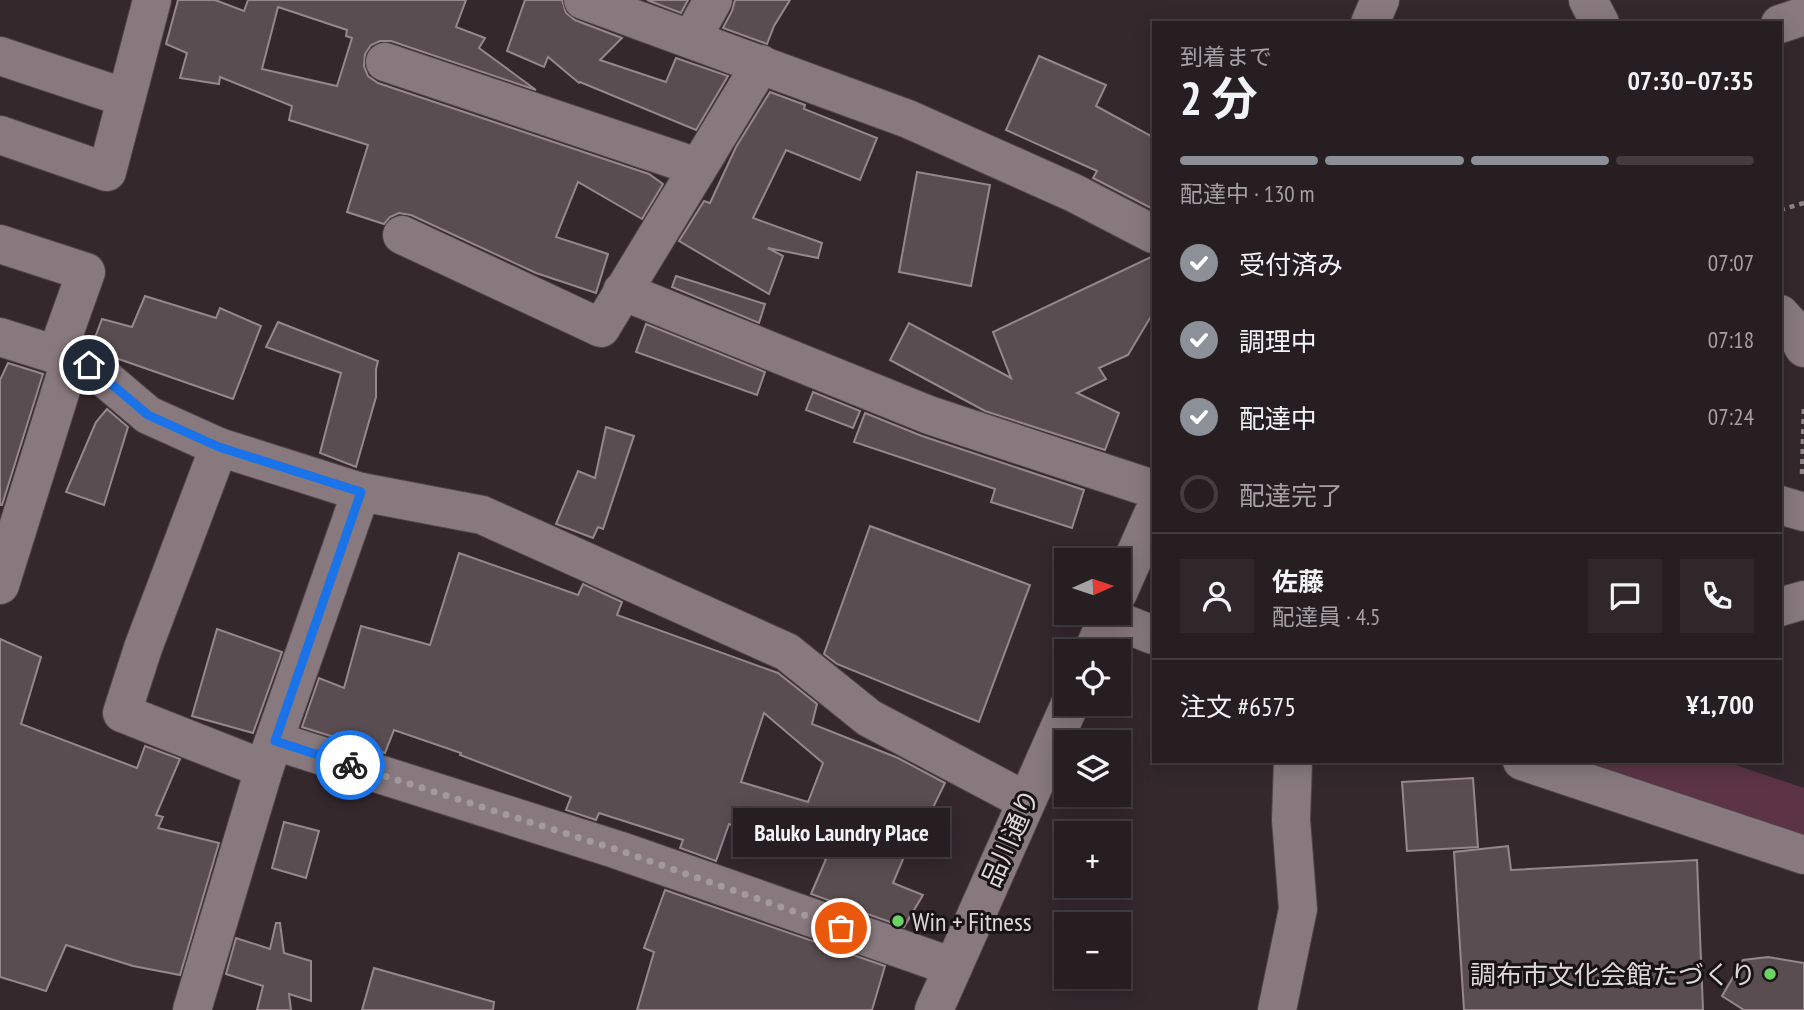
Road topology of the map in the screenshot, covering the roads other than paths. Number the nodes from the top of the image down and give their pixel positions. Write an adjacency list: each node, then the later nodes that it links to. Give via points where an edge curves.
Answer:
1 (152, 0): 14 (street)
2 (583, 0): 10 (street)
3 (713, 0): 10 (street)
4 (1380, 0): 7 (street)
5 (1588, 0): 8 (street)
6 (1804, 16): 9 (street)
7 (1371, 21)
8 (1599, 21)
9 (1782, 23)
10 (692, 38): 13 (street)
11 (0, 56): 14 (street)
12 (385, 62): 16 (street)
13 (761, 64): 16 (street); 17 (street, via 908,119 1074,193)
14 (127, 98): 15 (street, via 107,172)
15 (0, 135)
16 (697, 167): 20 (street)
17 (1152, 233)
18 (402, 235): 20 (street, via 601,328)
19 (0, 244): 24 (street, via 86,272)
20 (622, 291): 26 (street, via 929,415)
21 (1782, 316): 23 (street)
22 (0, 337): 24 (street)
23 (1804, 348)
24 (64, 356): 25 (street, via 89,365 148,415); 30 (street)
25 (219, 447): 27 (street); 36 (street, via 122,713)
26 (1152, 489)
27 (361, 492): 36 (street); 39 (street, via 482,515 787,652 869,718)
28 (1152, 516): 29 (street)
29 (1131, 564)
30 (0, 585)
31 (1804, 600): 32 (street)
32 (1782, 606)
33 (1126, 625): 34 (street)
34 (1152, 635)
35 (1065, 716): 39 (street, 品川通り)
36 (270, 755): 41 (street, via 618,850); 42 (street)
37 (1293, 763): 44 (street, via 1291,820 1298,909)
38 (1528, 763): 40 (street)
39 (1026, 801): 41 (street, 品川通り)
40 (1804, 855)
41 (953, 967): 43 (street, 品川通り)
42 (192, 1010)
43 (934, 1010)
44 (1277, 1010)

